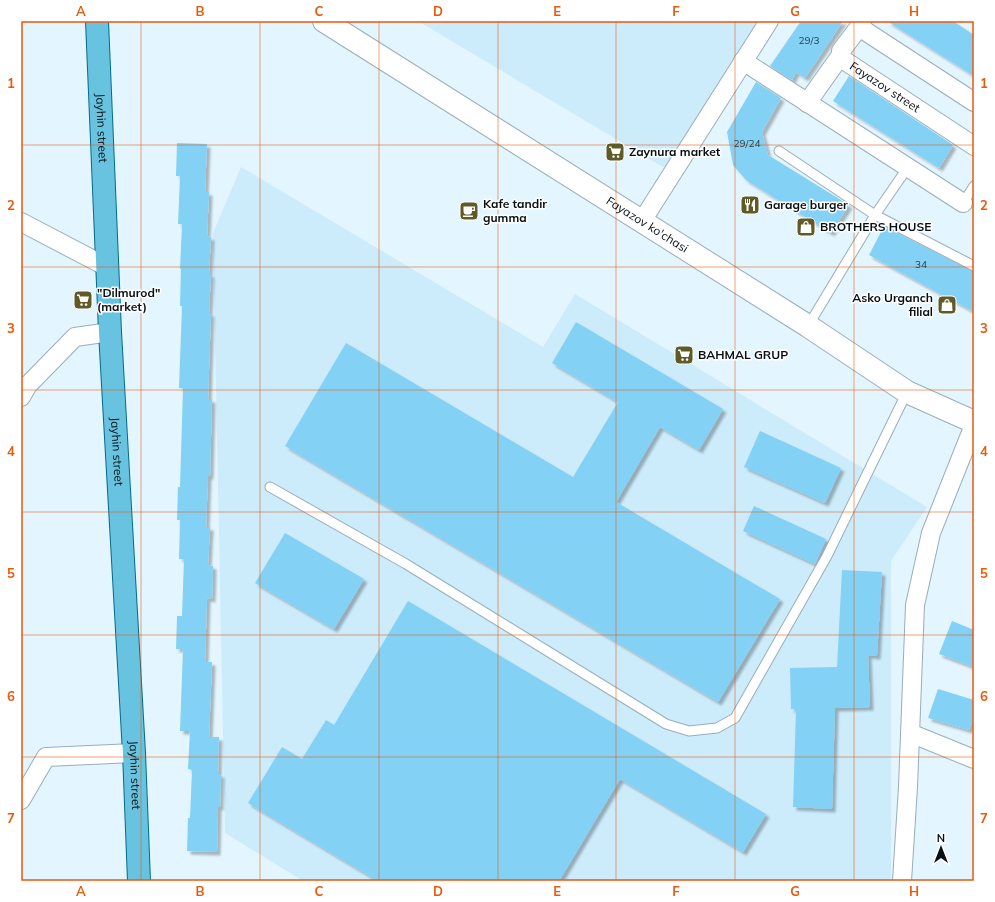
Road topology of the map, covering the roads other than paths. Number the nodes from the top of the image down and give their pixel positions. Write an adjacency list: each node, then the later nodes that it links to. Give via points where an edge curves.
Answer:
1 (97, 21): 18 (main road, Jayhin street)
2 (324, 21): 15 (main road, Fayazov ko'chasi)
3 (769, 21): 6 (street)
4 (860, 24): 5 (street, Fayazov street); 7 (street, Fayazov street)
5 (840, 55): 8 (street); 9 (street, Fayazov street, via 842,59)
6 (742, 61): 8 (street); 15 (street)
7 (974, 102)
8 (807, 103): 11 (street)
9 (974, 146)
10 (779, 151): 14 (lane)
11 (908, 167): 13 (street); 14 (lane)
12 (974, 186): 13 (lane)
13 (963, 203)
14 (875, 215): 17 (lane); 19 (lane)
15 (642, 221): 19 (main road, Fayazov ko'chasi)
16 (21, 222): 18 (street)
17 (974, 266)
18 (107, 267): 20 (main road, Jayhin street)
19 (808, 326): 21 (main road, Fayazov ko'chasi)
20 (110, 332): 22 (street, via 75,337 28,385); 27 (main road, Jayhin street)
21 (907, 392): 23 (main road, Fayazov ko'chasi); 25 (lane, via 827,556 758,680 735,718 716,728 689,731 666,724 406,564)
22 (21, 397)
23 (974, 422)
24 (974, 425): 26 (street, via 931,533 915,605)
25 (270, 487)
26 (910, 733): 28 (street); 31 (street)
27 (134, 753): 29 (street, via 46,757); 30 (main road, Jayhin street)
28 (974, 759)
29 (21, 800)
30 (139, 881)
31 (902, 881)

